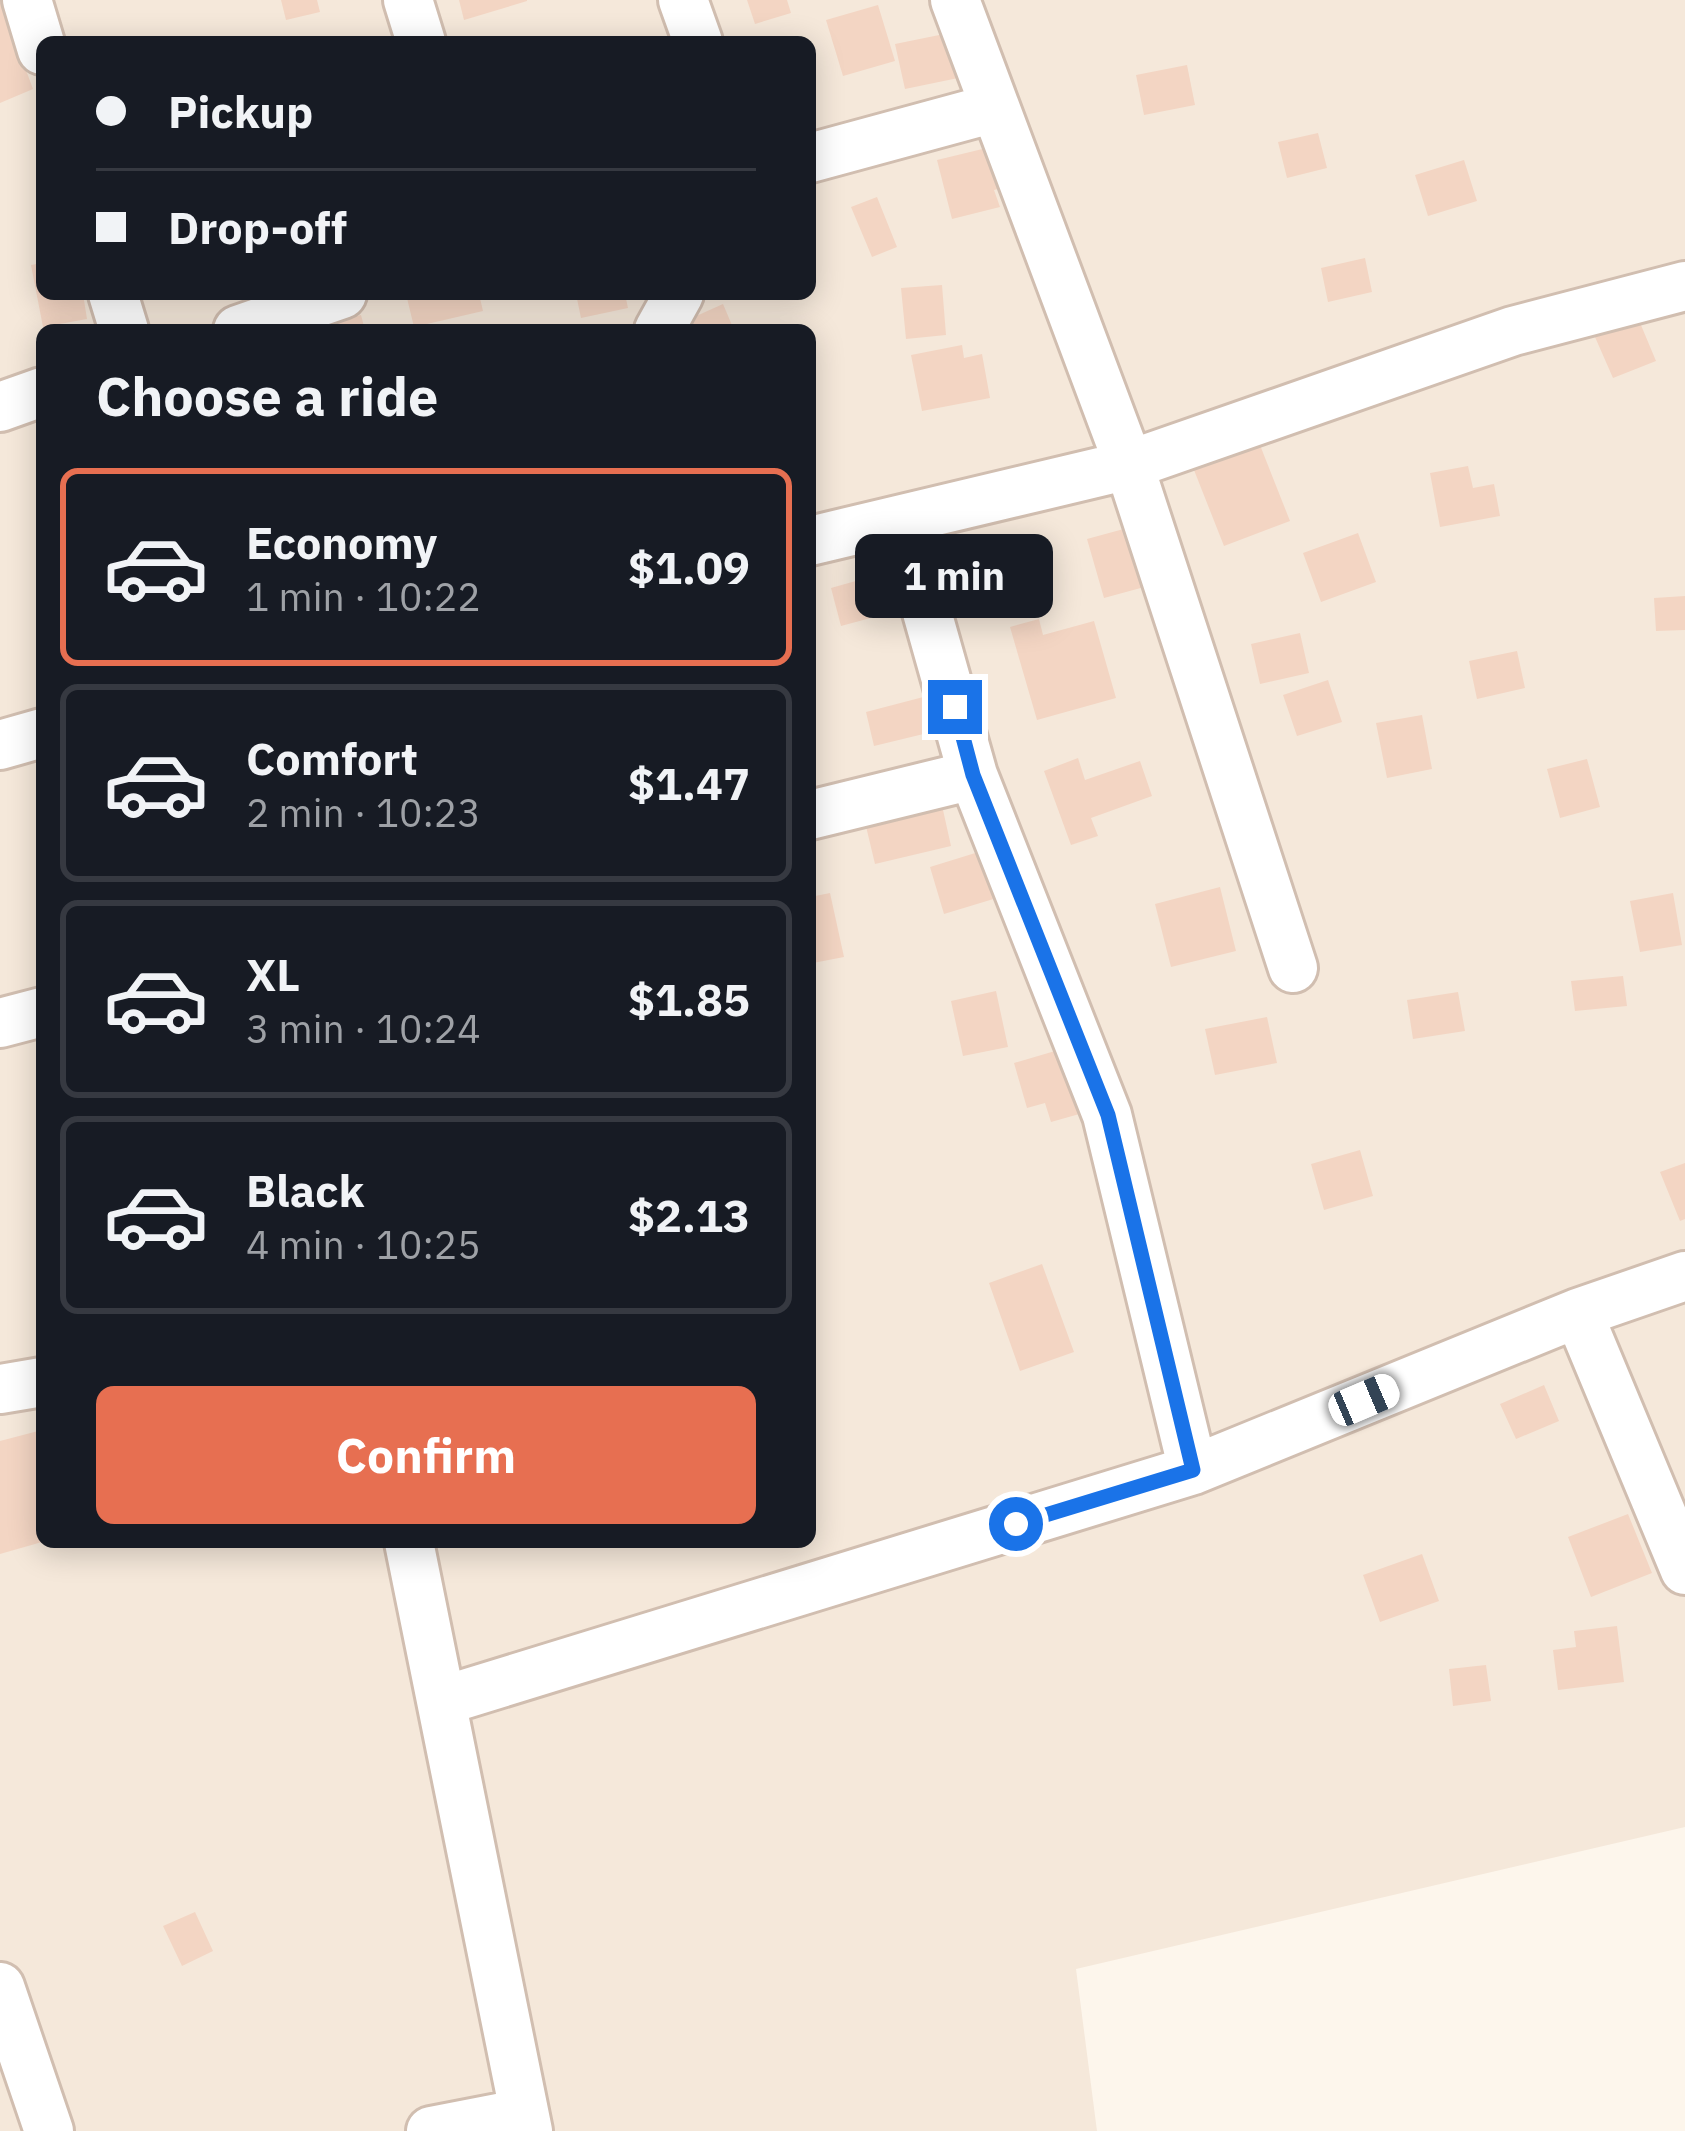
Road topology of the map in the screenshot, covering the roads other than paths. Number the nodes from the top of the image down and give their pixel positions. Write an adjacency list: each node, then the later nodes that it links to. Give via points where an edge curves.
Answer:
1 (27, 0): 5 (street)
2 (408, 0): 6 (street)
3 (683, 0): 7 (street)
4 (955, 0): 8 (street)
5 (38, 36)
6 (419, 36)
7 (696, 36)
8 (994, 108): 9 (street); 15 (street)
9 (816, 156)
10 (1685, 286): 15 (street, via 1513,331)
11 (325, 300): 12 (street)
12 (255, 324)
13 (36, 394): 14 (street)
14 (0, 407)
15 (1129, 465): 16 (street); 22 (street)
16 (901, 520): 17 (street); 20 (street)
17 (816, 540)
18 (36, 735): 19 (street)
19 (0, 745)
20 (973, 775): 21 (street); 29 (street, via 1108,1115)
21 (816, 814)
22 (1293, 968)
23 (36, 1013): 24 (street)
24 (0, 1022)
25 (1685, 1276): 26 (street)
26 (1578, 1313): 29 (street); 31 (street)
27 (36, 1383): 28 (street)
28 (0, 1389)
29 (1193, 1470): 32 (street)
30 (410, 1548): 32 (street)
31 (1685, 1570)
32 (442, 1701): 34 (street)
33 (0, 1988): 35 (street)
34 (526, 2122): 36 (street)
35 (49, 2131)
36 (431, 2131)

